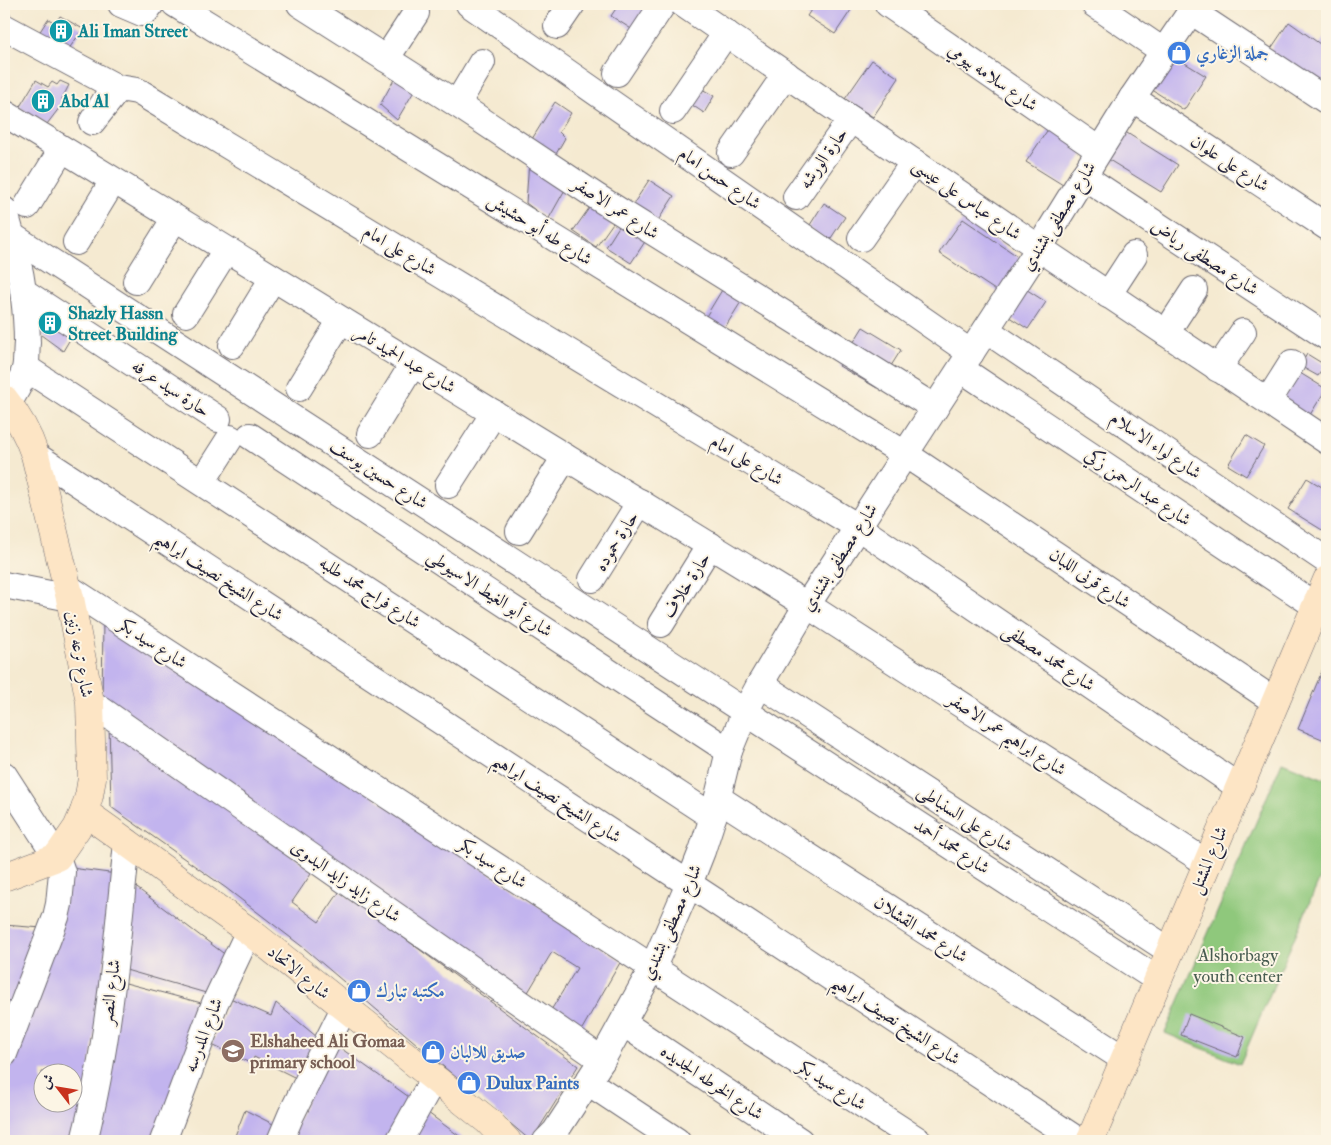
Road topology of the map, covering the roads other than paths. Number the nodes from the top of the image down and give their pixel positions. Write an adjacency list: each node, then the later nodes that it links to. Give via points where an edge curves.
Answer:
1 (121, 4): 2 (street, via 142,13)
2 (151, 4)
3 (175, 4): 69 (street, شارع طه أبو حشيش)
4 (469, 4): 56 (street, شارع حسن امام)
5 (572, 4): 13 (street)
6 (663, 4): 19 (street)
7 (683, 4): 15 (street, شارع عباس على عيسى)
8 (888, 4): 28 (street, شارع سلامه بيومي)
9 (1094, 4): 16 (street)
10 (314, 8): 17 (street, شارع عمر الاصفر)
11 (1193, 8): 16 (street, شارع مصطفى بشندي); 22 (street)
12 (416, 12): 17 (street)
13 (557, 26)
14 (4, 27): 27 (street, via 114,86)
15 (726, 34): 20 (street, شارع عباس على عيسى); 24 (street)
16 (1163, 51): 21 (street, شارع مصطفى بشندي)
17 (386, 59): 23 (street, شارع عمر الاصفر)
18 (482, 62): 23 (street)
19 (617, 72)
20 (786, 74): 26 (street, شارع عباس على عيسى); 30 (street)
21 (1132, 98): 28 (street, شارع مصطفى بشندي); 37 (street, شارع على علوان)
22 (1327, 101)
23 (456, 104): 64 (street, شارع عمر الاصفر, via 597,197)
24 (673, 111)
25 (4, 113): 29 (street, شارع عبد الحميد تامر)
26 (851, 119): 31 (street, شارع عباس على عيسى); 34 (street, حارة الورشه)
27 (92, 122): 29 (street); 75 (street, شارع على امام, via 119,88 141,93)
28 (1099, 150): 32 (street, شارع مصطفى بشندي)
29 (67, 152): 33 (street, شارع عبد الحميد تامر); 35 (street)
30 (731, 153)
31 (914, 162): 39 (street); 41 (street, شارع عباس على عيسى)
32 (1083, 176): 41 (street, شارع مصطفى بشندي); 54 (street, شارع مصطفى رياض)
33 (113, 181): 36 (street, شارع عبد الحميد تامر); 40 (street)
34 (796, 197)
35 (15, 208): 38 (street)
36 (175, 218): 42 (street, شارع عبد الحميد تامر); 45 (street)
37 (1327, 228)
38 (12, 236): 47 (street); 89 (street, شارع حسين يوسف)
39 (861, 238)
40 (76, 242)
41 (1039, 248): 48 (street, شارع عباس على عيسى); 51 (street, شارع مصطفى بشندي)
42 (226, 250): 44 (street, شارع عبد الحميد تامر); 49 (street)
43 (1134, 255): 48 (street)
44 (273, 278): 50 (street, شارع عبد الحميد تامر); 55 (street)
45 (136, 282)
46 (1194, 290): 53 (street)
47 (24, 292): 59 (street); 66 (street, حارة سيد عرفه)
48 (1108, 295): 53 (street, شارع عباس على عيسى)
49 (186, 314)
50 (341, 320): 58 (street, شارع عبد الحميد تامر); 61 (street)
51 (986, 330): 56 (street, شارع مصطفى بشندي); 78 (street, شارع لواء الاسلام)
52 (1243, 332): 60 (street)
53 (1166, 333): 60 (street, شارع عباس على عيسى)
54 (1327, 337)
55 (232, 345)
56 (966, 361): 64 (street, شارع مصطفى بشندي); 84 (street, شارع عبد الرحمن زكي)
57 (1292, 363): 63 (street)
58 (413, 364): 65 (street, شارع عبد الحميد تامر); 67 (street)
59 (26, 368): 62 (street, via 18,388); 72 (street, شارع فراج محمد طلبه)
60 (1218, 368): 63 (street, شارع عباس على عيسى)
61 (298, 388)
62 (6, 401): 70 (street, شارع ترعه زنين, via 29,438)
63 (1268, 401): 68 (street, شارع عباس على عيسى)
64 (935, 408): 69 (street, شارع مصطفى بشندي)
65 (494, 413): 71 (street, شارع عبد الحميد تامر); 73 (street)
66 (232, 431): 72 (street); 90 (street, شارع أبو الغيط الاسيوطي)
67 (370, 434)
68 (1327, 441)
69 (905, 454): 75 (street, شارع مصطفى بشندي); 88 (street, شارع قرنى اللبان)
70 (35, 456): 82 (street, شارع ترعه زنين); 99 (street, شارع الشيخ نصيف ابراهيم)
71 (565, 457): 74 (street, شارع عبد الحميد تامر); 76 (street)
72 (202, 482): 93 (street, شارع فراج محمد طلبه)
73 (448, 485)
74 (640, 502): 77 (street, شارع عبد الحميد تامر); 79 (street, حارة حموده)
75 (858, 527): 83 (street, شارع مصطفى بشندي); 92 (street, شارع محمد مصطفى)
76 (519, 531)
77 (710, 545): 83 (street, شارع عبد الحميد تامر); 85 (street, حارة خلاف)
78 (1327, 561)
79 (592, 579)
80 (1327, 580): 84 (street, شارع المشتل)
81 (4, 586): 82 (street)
82 (68, 592): 87 (street, شارع ترعه زنين); 102 (street, شارع سيد بكر)
83 (807, 605): 86 (street, شارع مصطفى بشندي); 97 (street, شارع ابراهيم عمر الاصفر)
84 (1316, 606): 88 (street, شارع المشتل)
85 (661, 624)
86 (760, 684): 89 (street, شارع مصطفى بشندي); 101 (street, شارع على السنباطى)
87 (90, 702): 94 (street, شارع ترعه زنين, via 92,778); 108 (street, شارع زايد زايد البدوى)
88 (1276, 702): 92 (street, شارع المشتل)
89 (745, 712): 90 (street, شارع مصطفى بشندي); 103 (street, شارع محمد أحمد)
90 (729, 751): 93 (street, شارع مصطفى بشندي)
91 (4, 775): 96 (street)
92 (1239, 787): 97 (street, شارع المشتل)
93 (716, 807): 99 (street, شارع مصطفى بشندي); 107 (street, شارع محمد القشلان)
94 (84, 812): 95 (street, شارع الاتحاد); 96 (street, شارع ترعه زنين)
95 (127, 842): 100 (street, شارع الاتحاد); 112 (street, شارع النصر, via 101,1061)
96 (57, 857): 98 (street); 106 (street, via 62,872 56,917)
97 (1207, 864): 101 (street, شارع المشتل)
98 (4, 877)
99 (689, 884): 102 (street, شارع مصطفى بشندي); 120 (street, شارع الشيخ نصيف ابراهيم)
100 (248, 931): 104 (street, شارع الاتحاد); 113 (street, شارع المدرسه, via 215,1003)
101 (1170, 951): 103 (street, شارع المشتل)
102 (653, 967): 105 (street, شارع مصطفى بشندي); 119 (street, شارع سيد بكر)
103 (1158, 980): 107 (street, شارع المشتل)
104 (344, 1008): 109 (street, شارع الاتحاد); 114 (street)
105 (623, 1023): 108 (street, شارع مصطفى بشندي); 118 (street, شارع الخرطه الجديده)
106 (4, 1054)
107 (1124, 1059): 121 (street, شارع المشتل)
108 (602, 1060): 110 (street, شارع مصطفى بشندي)
109 (434, 1078): 115 (street); 116 (street, شارع الاتحاد, via 488,1120)
110 (588, 1082): 111 (street, شارع مصطفى بشندي); 117 (street)
111 (557, 1138)
112 (84, 1141)
113 (163, 1141)
114 (280, 1141)
115 (399, 1141)
116 (507, 1141)
117 (677, 1141)
118 (800, 1141)
119 (918, 1141)
120 (1078, 1141)
121 (1090, 1141)

